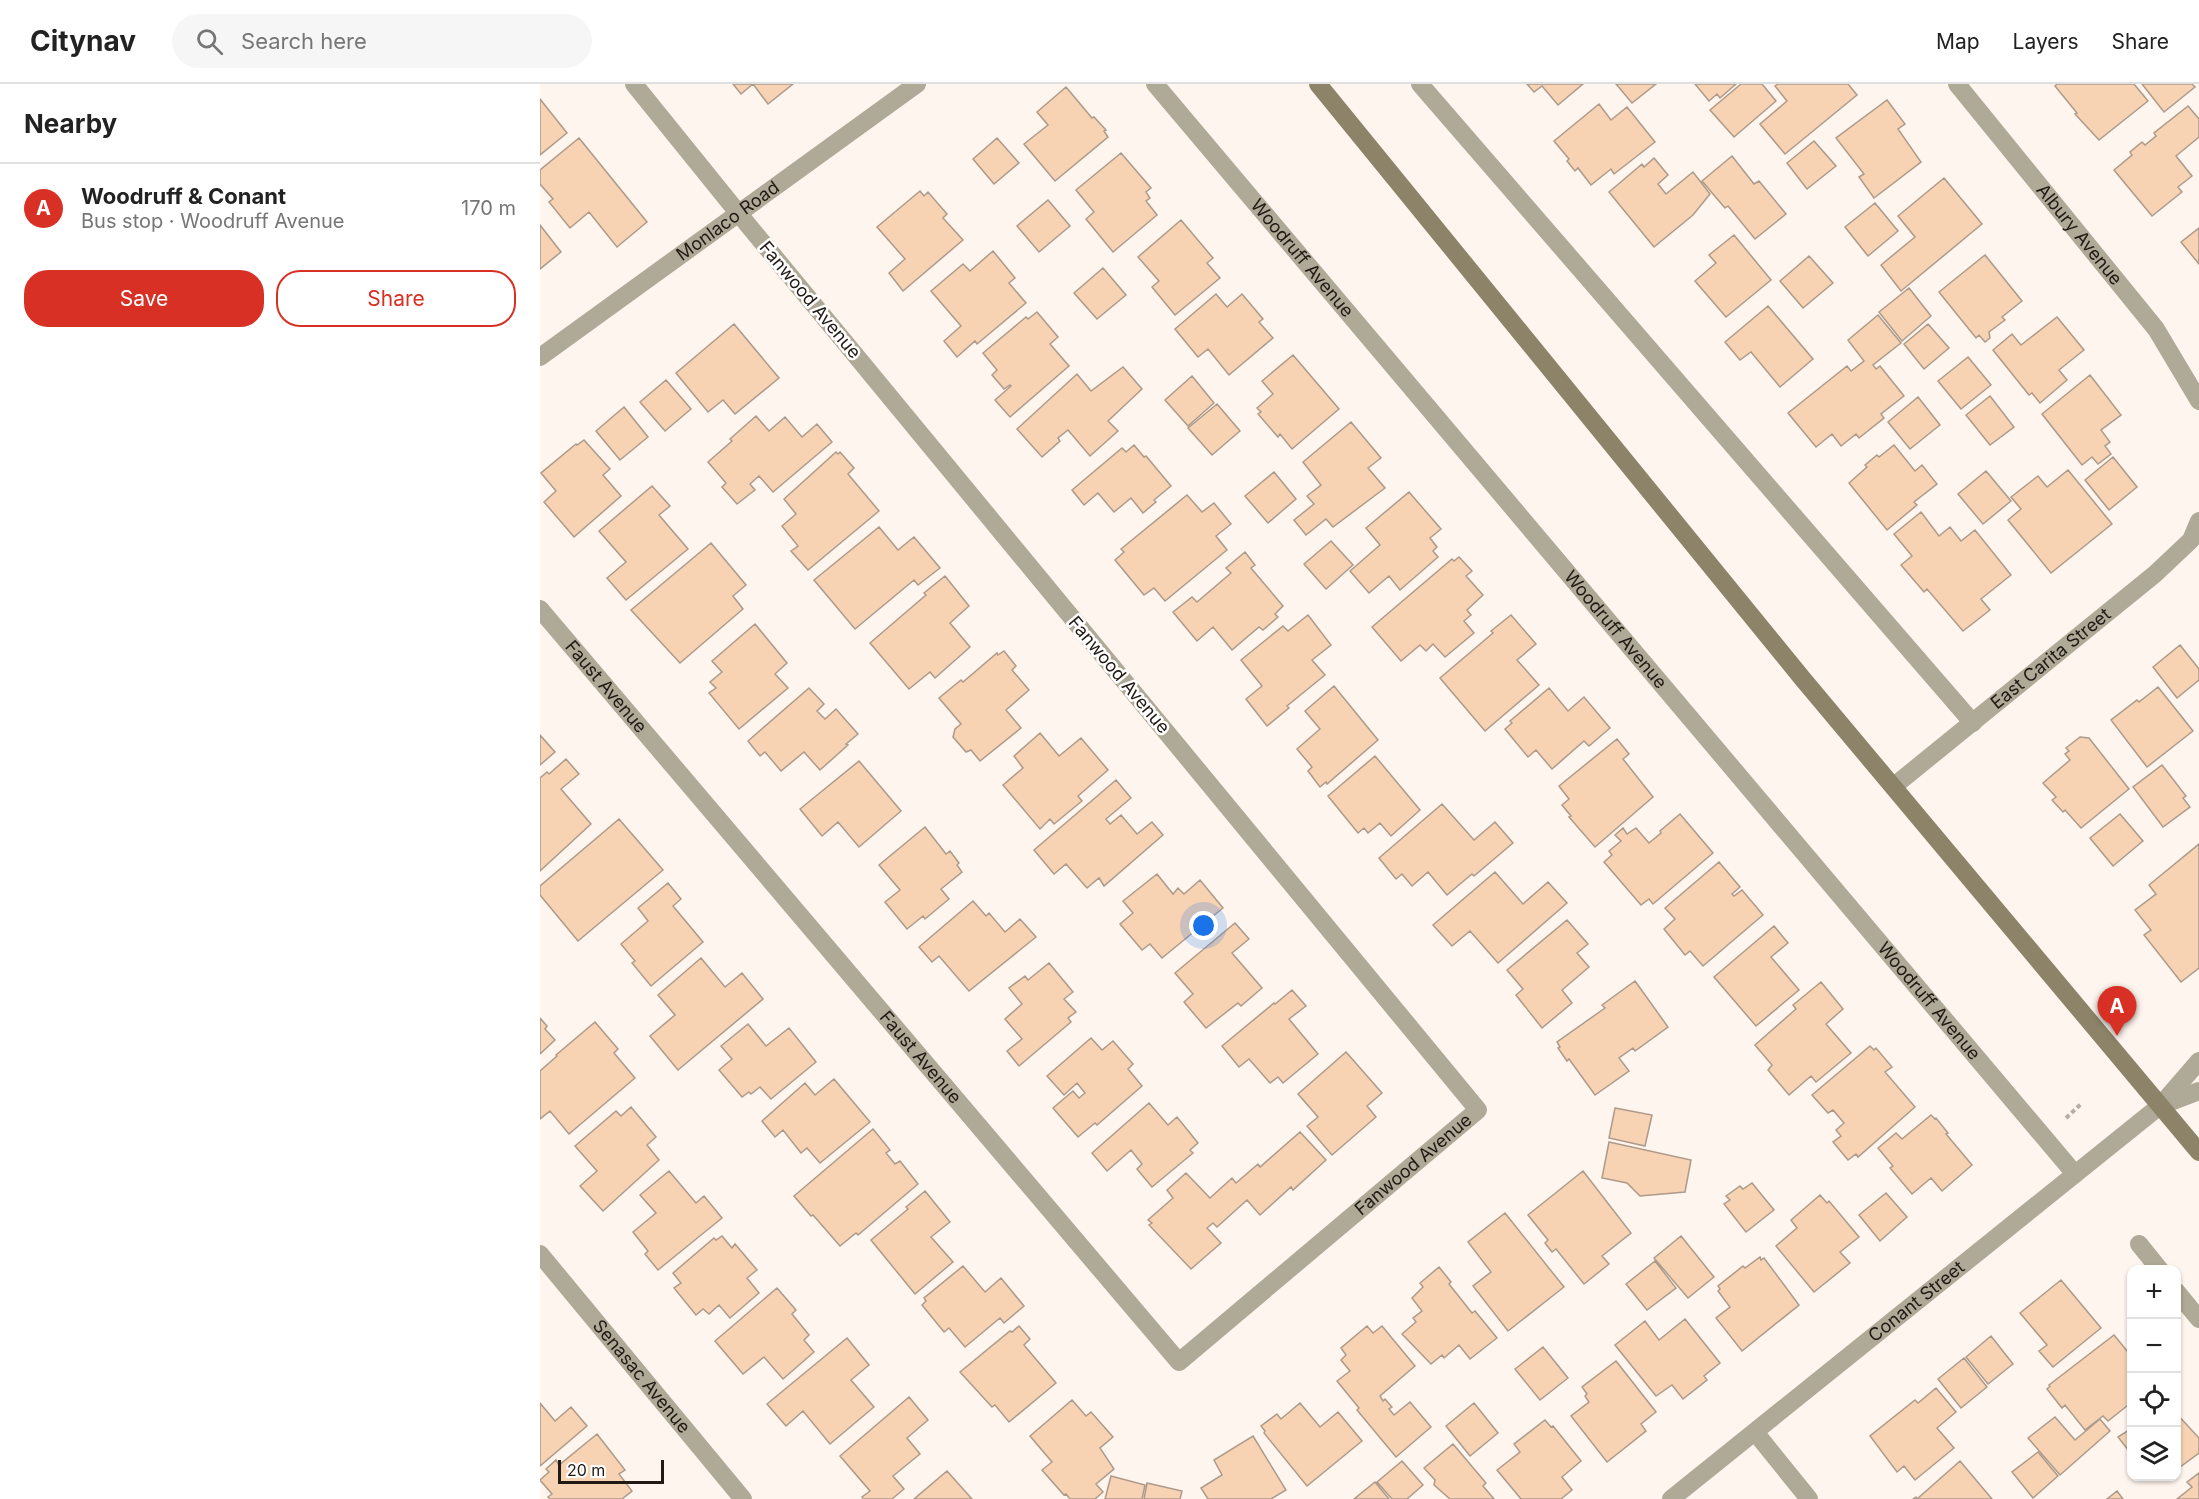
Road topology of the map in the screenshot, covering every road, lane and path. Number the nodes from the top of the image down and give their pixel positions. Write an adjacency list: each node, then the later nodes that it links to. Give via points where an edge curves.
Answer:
1 (634, 84): 7 (street, Fanwood Avenue)
2 (917, 84): 7 (street, Monlaco Road)
3 (1155, 84): 22 (street, Woodruff Avenue)
4 (1318, 84): 13 (main road)
5 (1420, 84): 12 (street)
6 (1958, 84): 9 (street, Albury Avenue, via 2156,329)
7 (739, 214): 8 (street, Monlaco Road); 23 (street, Fanwood Avenue, via 1478,1110)
8 (540, 357)
9 (2196, 396)
10 (2199, 521): 12 (street, East Carita Street, via 2191,540 2156,574)
11 (540, 609): 23 (street, Faust Avenue, via 1179,1362)
12 (1973, 723): 13 (street, East Carita Street)
13 (1894, 786): 17 (main road)
14 (2199, 1061): 17 (street, Conant Street)
15 (2199, 1090): 17 (street, Conant Street)
16 (2081, 1104): 18 (path)
17 (2161, 1106): 21 (main road); 22 (street, Conant Street)
18 (2074, 1111): 19 (path); 20 (path)
19 (2078, 1116)
20 (2066, 1118)
21 (2199, 1152)
22 (2075, 1174): 29 (street, Conant Street)
23 (1324, 1241)
24 (2139, 1244): 26 (street)
25 (540, 1254): 30 (street, Senasac Avenue)
26 (2157, 1265)
27 (2181, 1297): 28 (street)
28 (2199, 1319)
29 (1755, 1432): 31 (street, Conant Street); 32 (street)
30 (743, 1499)
31 (1671, 1499)
32 (1809, 1499)

